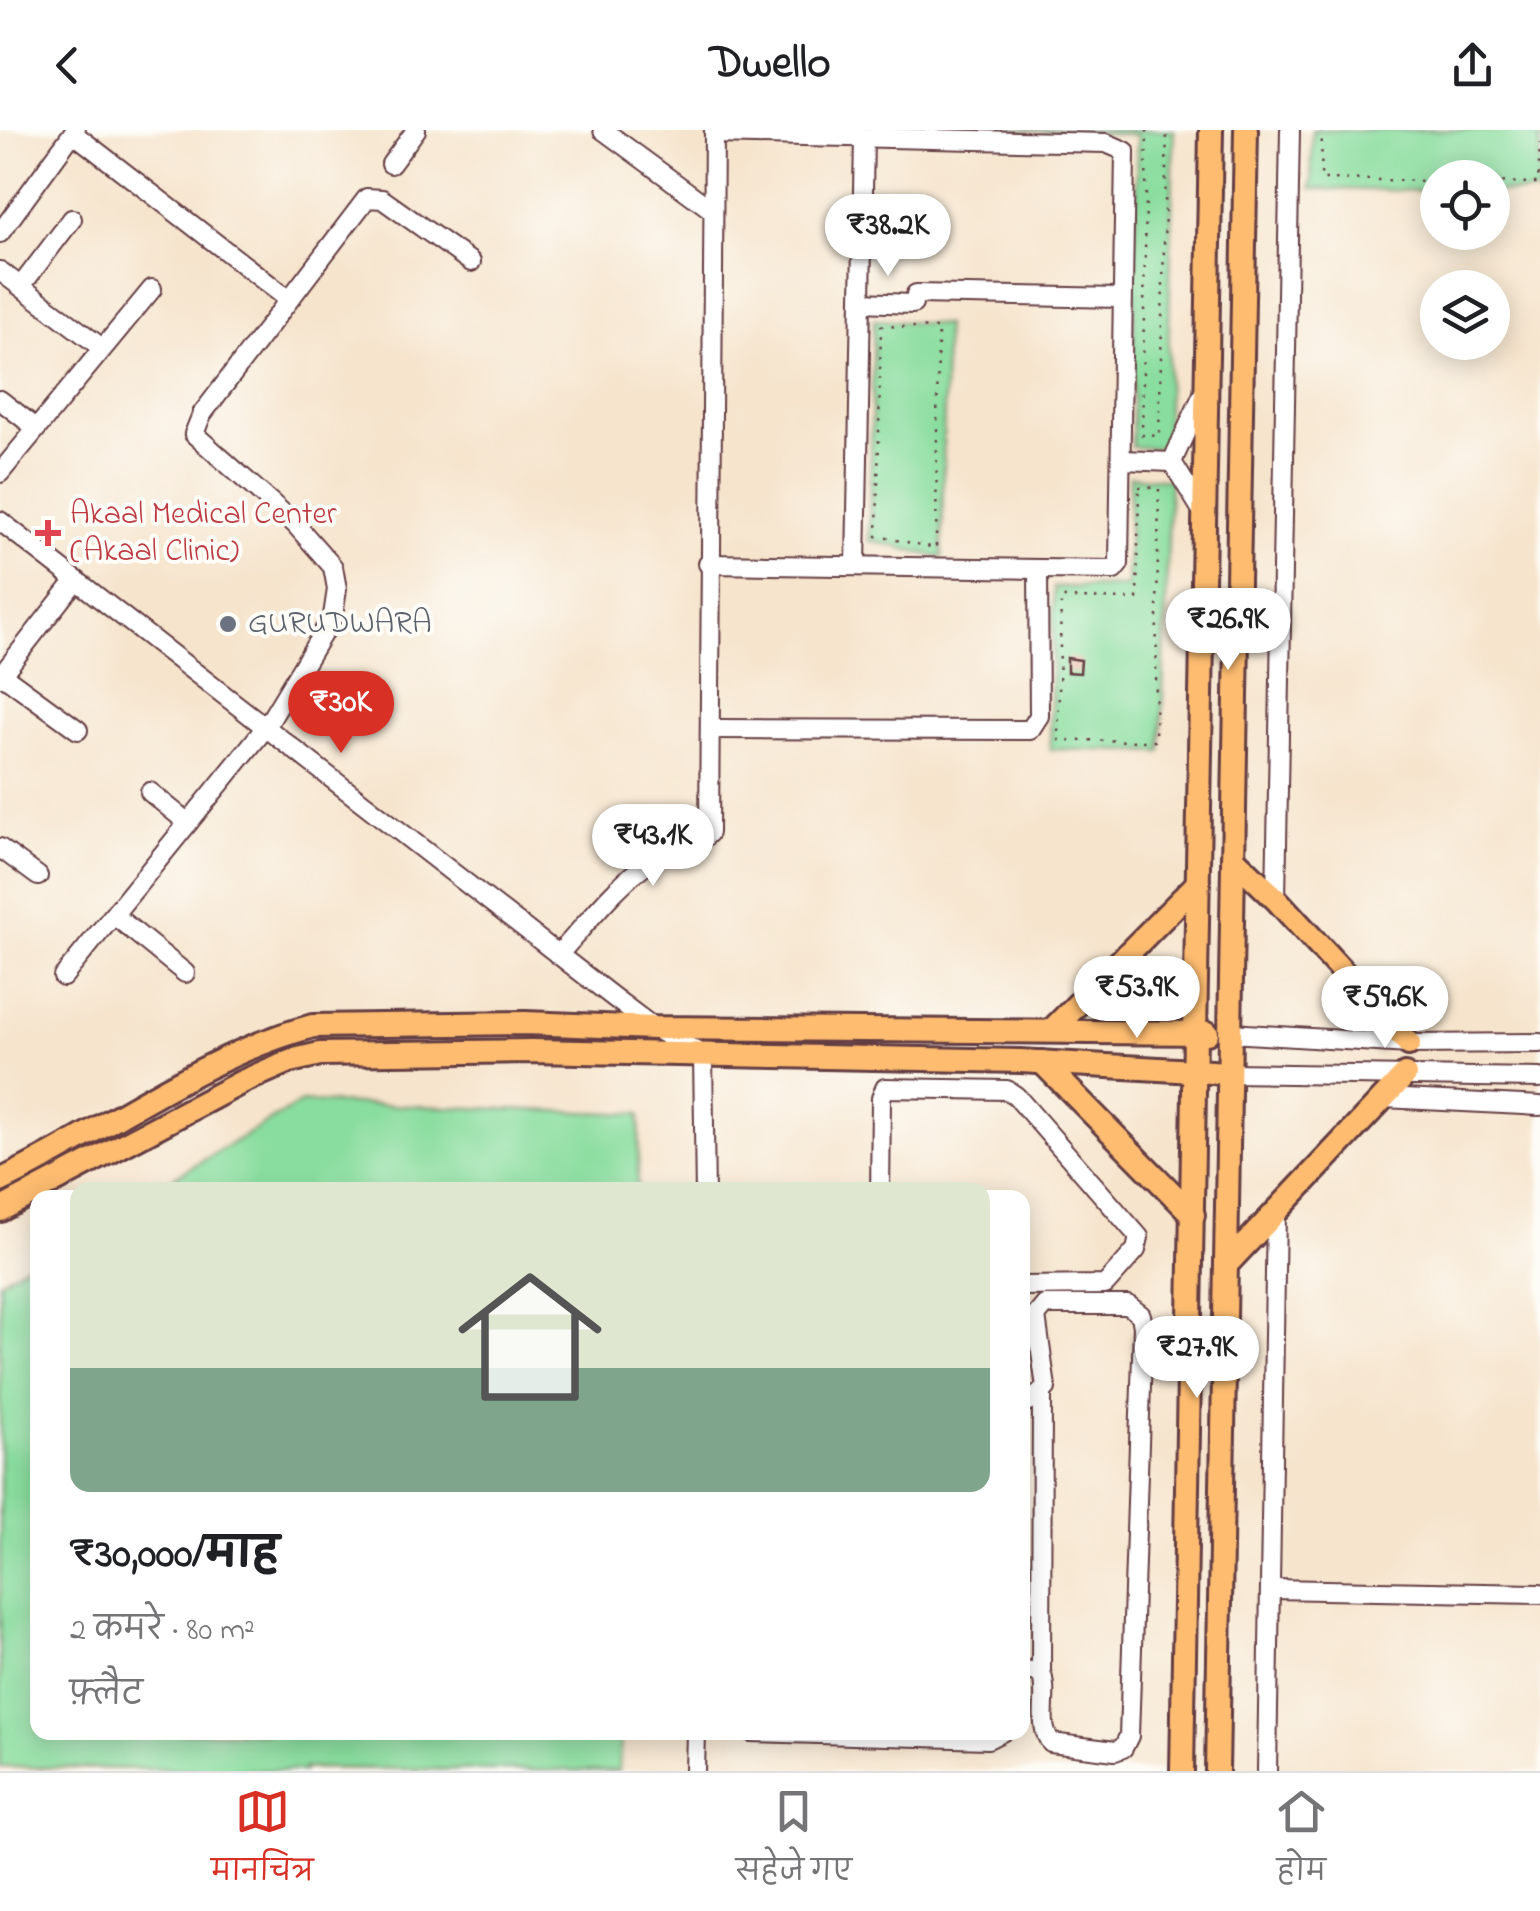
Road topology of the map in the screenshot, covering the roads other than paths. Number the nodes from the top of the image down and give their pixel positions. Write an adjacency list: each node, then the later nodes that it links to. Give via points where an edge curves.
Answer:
1 (416, 130): 9 (street)
2 (603, 130): 10 (street)
3 (1211, 130): 21 (main road)
4 (1246, 130): 40 (main road)
5 (1290, 130): 43 (street)
6 (74, 132): 12 (street); 18 (street)
7 (714, 132): 8 (street); 10 (street)
8 (864, 138): 17 (street, via 1118,145 1126,159); 19 (street)
9 (391, 164)
10 (712, 210): 29 (street)
11 (72, 219): 15 (street)
12 (0, 233)
13 (471, 262): 18 (street, via 382,199 367,198)
14 (0, 270): 15 (street)
15 (21, 286): 20 (street)
16 (152, 289): 20 (street)
17 (1122, 298): 19 (street); 24 (street)
18 (288, 299): 34 (street, via 194,434 333,567 333,616)
19 (862, 302): 30 (street)
20 (102, 348): 23 (street)
21 (1206, 388): 25 (street); 27 (main road)
22 (0, 400): 23 (street)
23 (36, 428): 26 (street)
24 (1123, 460): 25 (street); 31 (street, via 1119,564 1114,570)
25 (1172, 462): 27 (street)
26 (0, 474)
27 (1204, 514): 42 (main road)
28 (0, 522): 32 (street)
29 (708, 564): 30 (street); 35 (street)
30 (856, 566): 31 (street)
31 (1038, 569): 35 (street, via 1038,716 1030,730)
32 (76, 580): 33 (street); 34 (street)
33 (1, 675): 36 (street)
34 (266, 727): 38 (street); 45 (street)
35 (710, 728): 45 (street, via 709,833 640,869)
36 (78, 730)
37 (150, 792): 38 (street)
38 (188, 824): 44 (street)
39 (0, 848): 41 (street)
40 (1233, 858): 43 (main road); 51 (main road)
41 (38, 876)
42 (1198, 882): 49 (main road); 50 (main road)
43 (1276, 898): 52 (main road)
44 (114, 915): 46 (street); 47 (street)
45 (558, 955): 48 (street)
46 (185, 972)
47 (63, 977)
48 (654, 1028): 49 (main road); 54 (street); 62 (main road, via 313,1026 230,1057)
49 (1051, 1031): 50 (main road)
50 (1195, 1032): 51 (main road); 56 (main road)
51 (1230, 1033): 52 (street); 57 (main road)
52 (1409, 1044): 53 (street)
53 (1540, 1044)
54 (702, 1055): 55 (main road); 63 (main road, via 348,1052 290,1061); 64 (street)
55 (1042, 1062): 56 (main road); 69 (main road)
56 (1194, 1071): 57 (main road); 69 (main road)
57 (1230, 1073): 58 (street); 70 (main road)
58 (1405, 1076): 59 (street); 60 (main road)
59 (1540, 1078)
60 (1384, 1098): 61 (street); 68 (main road)
61 (1540, 1106)
62 (0, 1181)
63 (38, 1190)
64 (705, 1190)
65 (880, 1190): 71 (street, via 885,1088 1007,1090 1139,1244 1105,1286)
66 (30, 1194): 67 (main road)
67 (0, 1210)
68 (1276, 1212): 70 (main road); 74 (street)
69 (1193, 1215): 79 (main road)
70 (1226, 1265): 80 (main road)
71 (1030, 1286)
72 (1042, 1394): 73 (street); 76 (street); 76 (street, via 1039,1308 1128,1306 1140,1315 1129,1736 1123,1748 1051,1743 1044,1734 1044,1682)
73 (1030, 1399)
74 (1271, 1588): 75 (street); 81 (street)
75 (1540, 1594)
76 (1032, 1671)
77 (696, 1740): 78 (street)
78 (695, 1771)
79 (1182, 1771)
80 (1217, 1771)
81 (1266, 1771)

